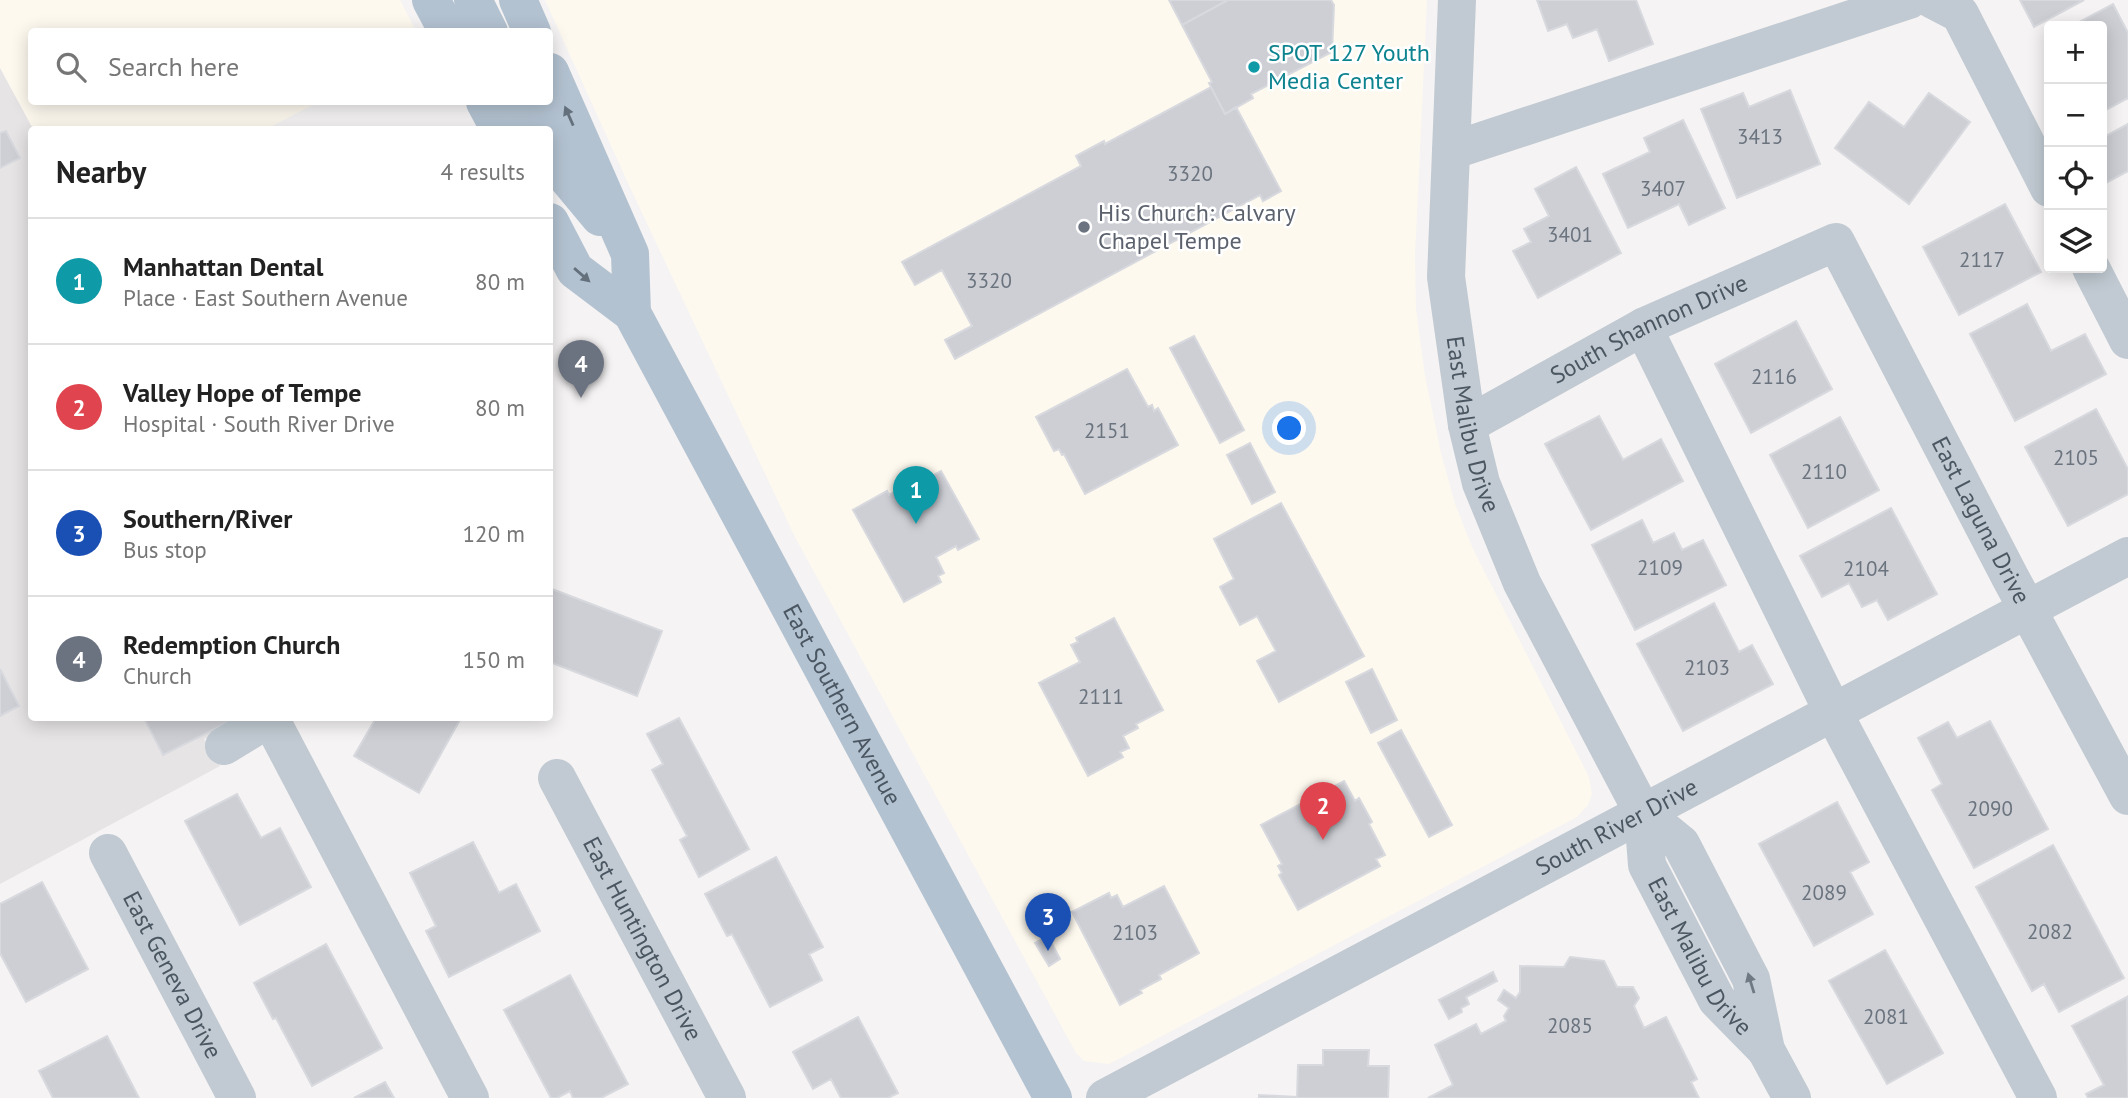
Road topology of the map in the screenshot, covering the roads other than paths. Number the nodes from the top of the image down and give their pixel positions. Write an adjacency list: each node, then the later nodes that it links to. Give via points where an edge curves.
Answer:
1 (431, 0): 7 (main road)
2 (474, 0): 8 (main road)
3 (518, 0): 9 (main road)
4 (1457, 0): 15 (street, East Malibu Drive)
5 (1909, 0): 15 (street)
6 (1933, 0): 17 (street, via 1960,14)
7 (446, 28)
8 (487, 28)
9 (530, 28)
10 (553, 79): 20 (main road, East Southern Avenue, one-way to 10)
11 (487, 105): 13 (main road)
12 (526, 105): 14 (main road)
13 (498, 126)
14 (537, 126)
15 (1451, 151): 25 (street, East Malibu Drive, via 1446,277)
16 (553, 158): 20 (main road)
17 (2044, 177)
18 (553, 228): 22 (main road, East Southern Avenue, one-way to 22, via 575,270)
19 (1836, 242): 23 (street, South Shannon Drive); 27 (street, East Laguna Drive)
20 (630, 254): 22 (main road, East Southern Avenue)
21 (2094, 273): 24 (street)
22 (632, 313): 39 (main road, East Southern Avenue)
23 (1643, 327): 25 (street, South Shannon Drive); 28 (street)
24 (2128, 340)
25 (1467, 425): 34 (street, East Malibu Drive, via 1481,484 1522,583)
26 (2128, 556): 27 (street, South River Drive)
27 (2027, 609): 28 (street, South River Drive); 33 (street, East Laguna Drive)
28 (1833, 712): 34 (street, South River Drive); 42 (street)
29 (265, 721): 31 (street)
30 (272, 721): 37 (street)
31 (224, 746)
32 (557, 778): 38 (street, East Huntington Drive)
33 (2128, 796)
34 (1643, 813): 40 (street, South River Drive); 41 (street, East Malibu Drive, via 1647,865 1717,1000 1766,1050)
35 (108, 853): 36 (street, East Geneva Drive)
36 (237, 1098)
37 (470, 1098)
38 (727, 1098)
39 (1053, 1098)
40 (1105, 1098)
41 (1792, 1098)
42 (2038, 1098)

